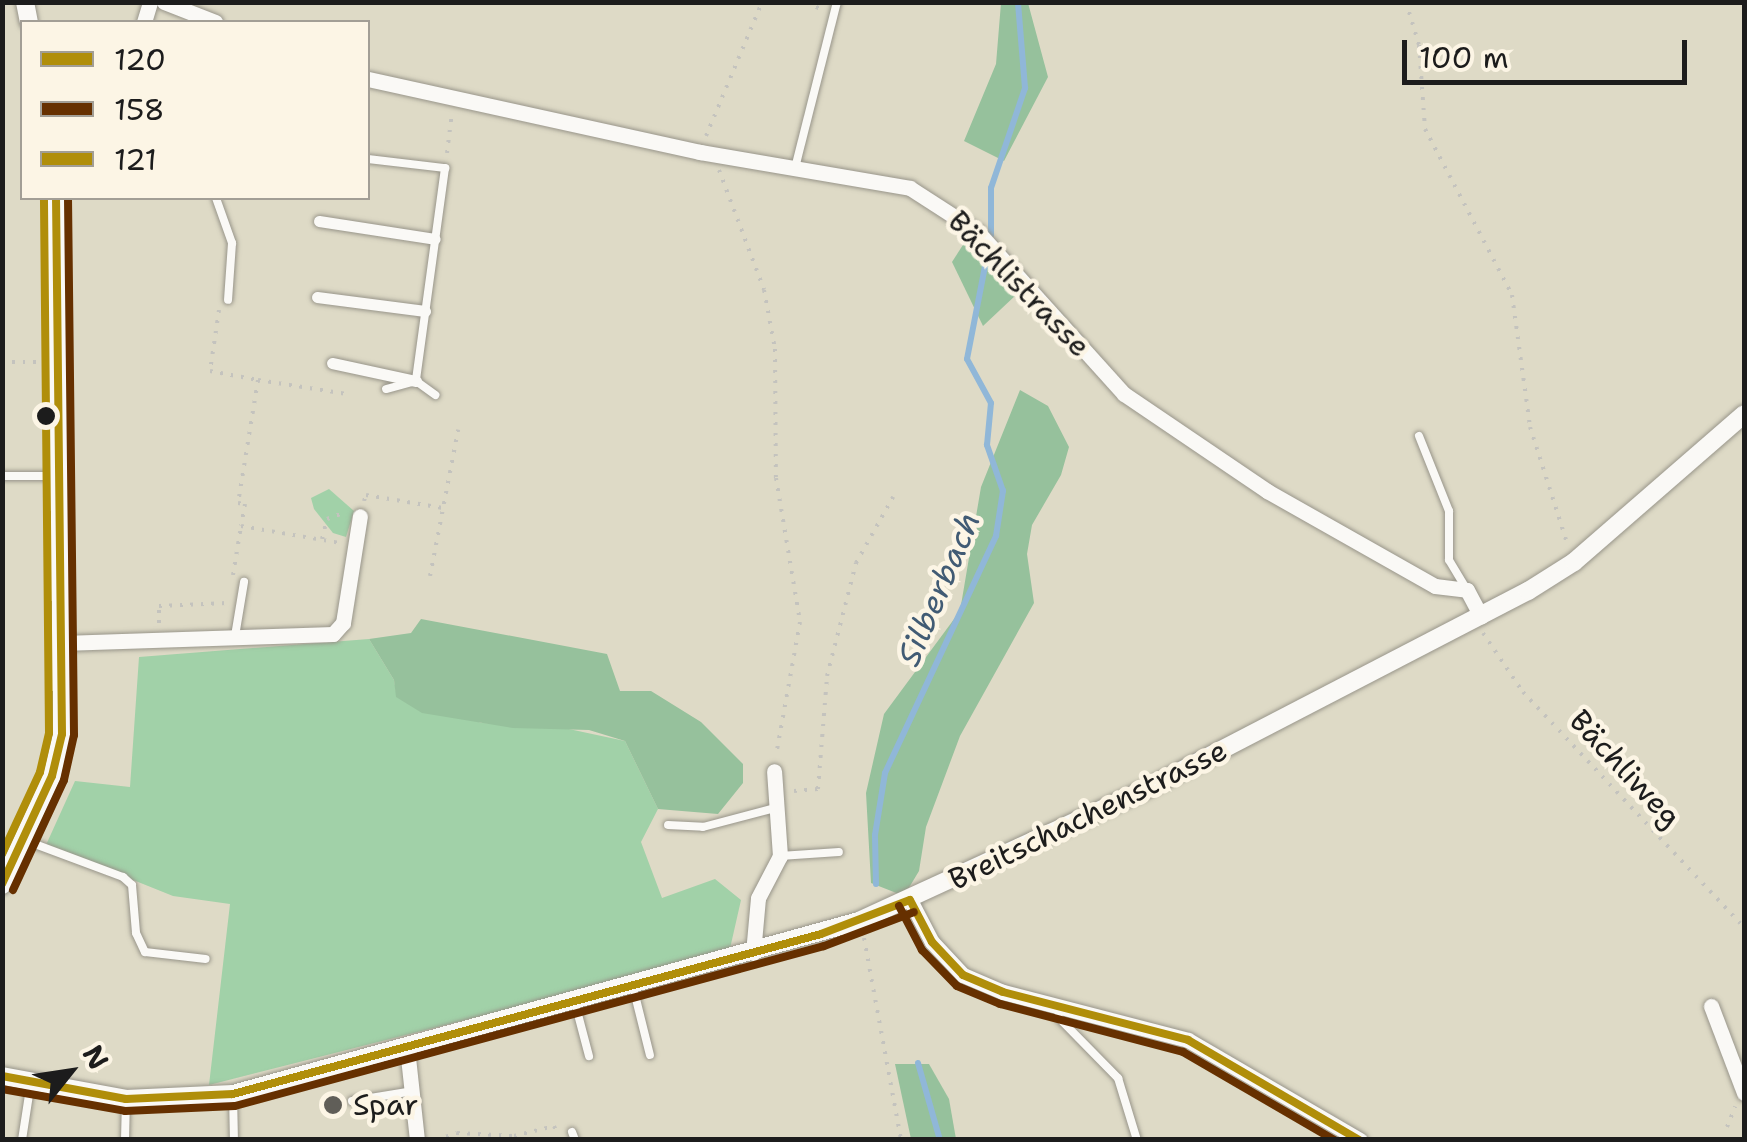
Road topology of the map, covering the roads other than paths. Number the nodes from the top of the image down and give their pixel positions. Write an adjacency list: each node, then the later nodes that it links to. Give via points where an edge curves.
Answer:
1 (164, 2): 3 (street)
2 (837, 2): 6 (lane)
3 (210, 20)
4 (370, 80): 6 (street, Bächlistrasse)
5 (370, 159): 10 (lane, via 445,168)
6 (794, 168): 24 (street, Bächlistrasse, via 888,182 948,207 1124,394 1267,491 1435,586)
7 (56, 200): 21 (street)
8 (217, 200): 12 (lane, via 232,243)
9 (320, 221): 10 (street)
10 (435, 239): 13 (lane)
11 (317, 297): 13 (street)
12 (228, 300)
13 (426, 312): 15 (lane)
14 (332, 363): 15 (street)
15 (416, 381): 16 (lane); 17 (lane)
16 (386, 389)
17 (434, 395)
18 (1744, 414): 25 (street, Breitschachenstrasse, via 1574,562)
19 (1419, 436): 24 (lane, via 1449,511 1449,560)
20 (2, 476): 21 (lane)
21 (60, 476): 27 (street)
22 (360, 516): 26 (street, via 343,623 325,634)
23 (244, 582): 26 (lane)
24 (1466, 590): 25 (street)
25 (1482, 625): 35 (street, Breitschachenstrasse)
26 (235, 636): 27 (street)
27 (62, 643): 31 (street, via 62,734)
28 (774, 771): 29 (street)
29 (777, 800): 30 (lane, via 703,827); 33 (street)
30 (668, 825)
31 (24, 840): 34 (street); 37 (lane, via 124,877 132,885 136,933 145,952)
32 (840, 852): 33 (lane)
33 (780, 856): 36 (street, via 758,898)
34 (2, 886)
35 (910, 900): 36 (street, Breitschachenstrasse); 41 (street, via 932,942 962,974)
36 (753, 953): 38 (street, Breitschachenstrasse)
37 (206, 959)
38 (632, 986): 39 (street, Breitschachenstrasse); 43 (lane)
39 (574, 1001): 42 (street, Breitschachenstrasse); 44 (lane)
40 (1711, 1006): 48 (street)
41 (1060, 1007): 56 (lane, via 1058,1017 1118,1078); 57 (street, via 1188,1040)
42 (407, 1048): 47 (street); 49 (street, Breitschachenstrasse)
43 (650, 1055)
44 (589, 1056)
45 (2, 1076): 46 (street, Breitschachenstrasse)
46 (31, 1082): 50 (street, Breitschachenstrasse); 52 (lane)
47 (412, 1091): 51 (lane); 55 (street)
48 (1744, 1092)
49 (233, 1094): 50 (street, Breitschachenstrasse); 54 (lane)
50 (126, 1098): 53 (lane)
51 (352, 1101)
52 (22, 1140)
53 (125, 1140)
54 (234, 1140)
55 (416, 1140)
56 (1137, 1140)
57 (1360, 1140)

